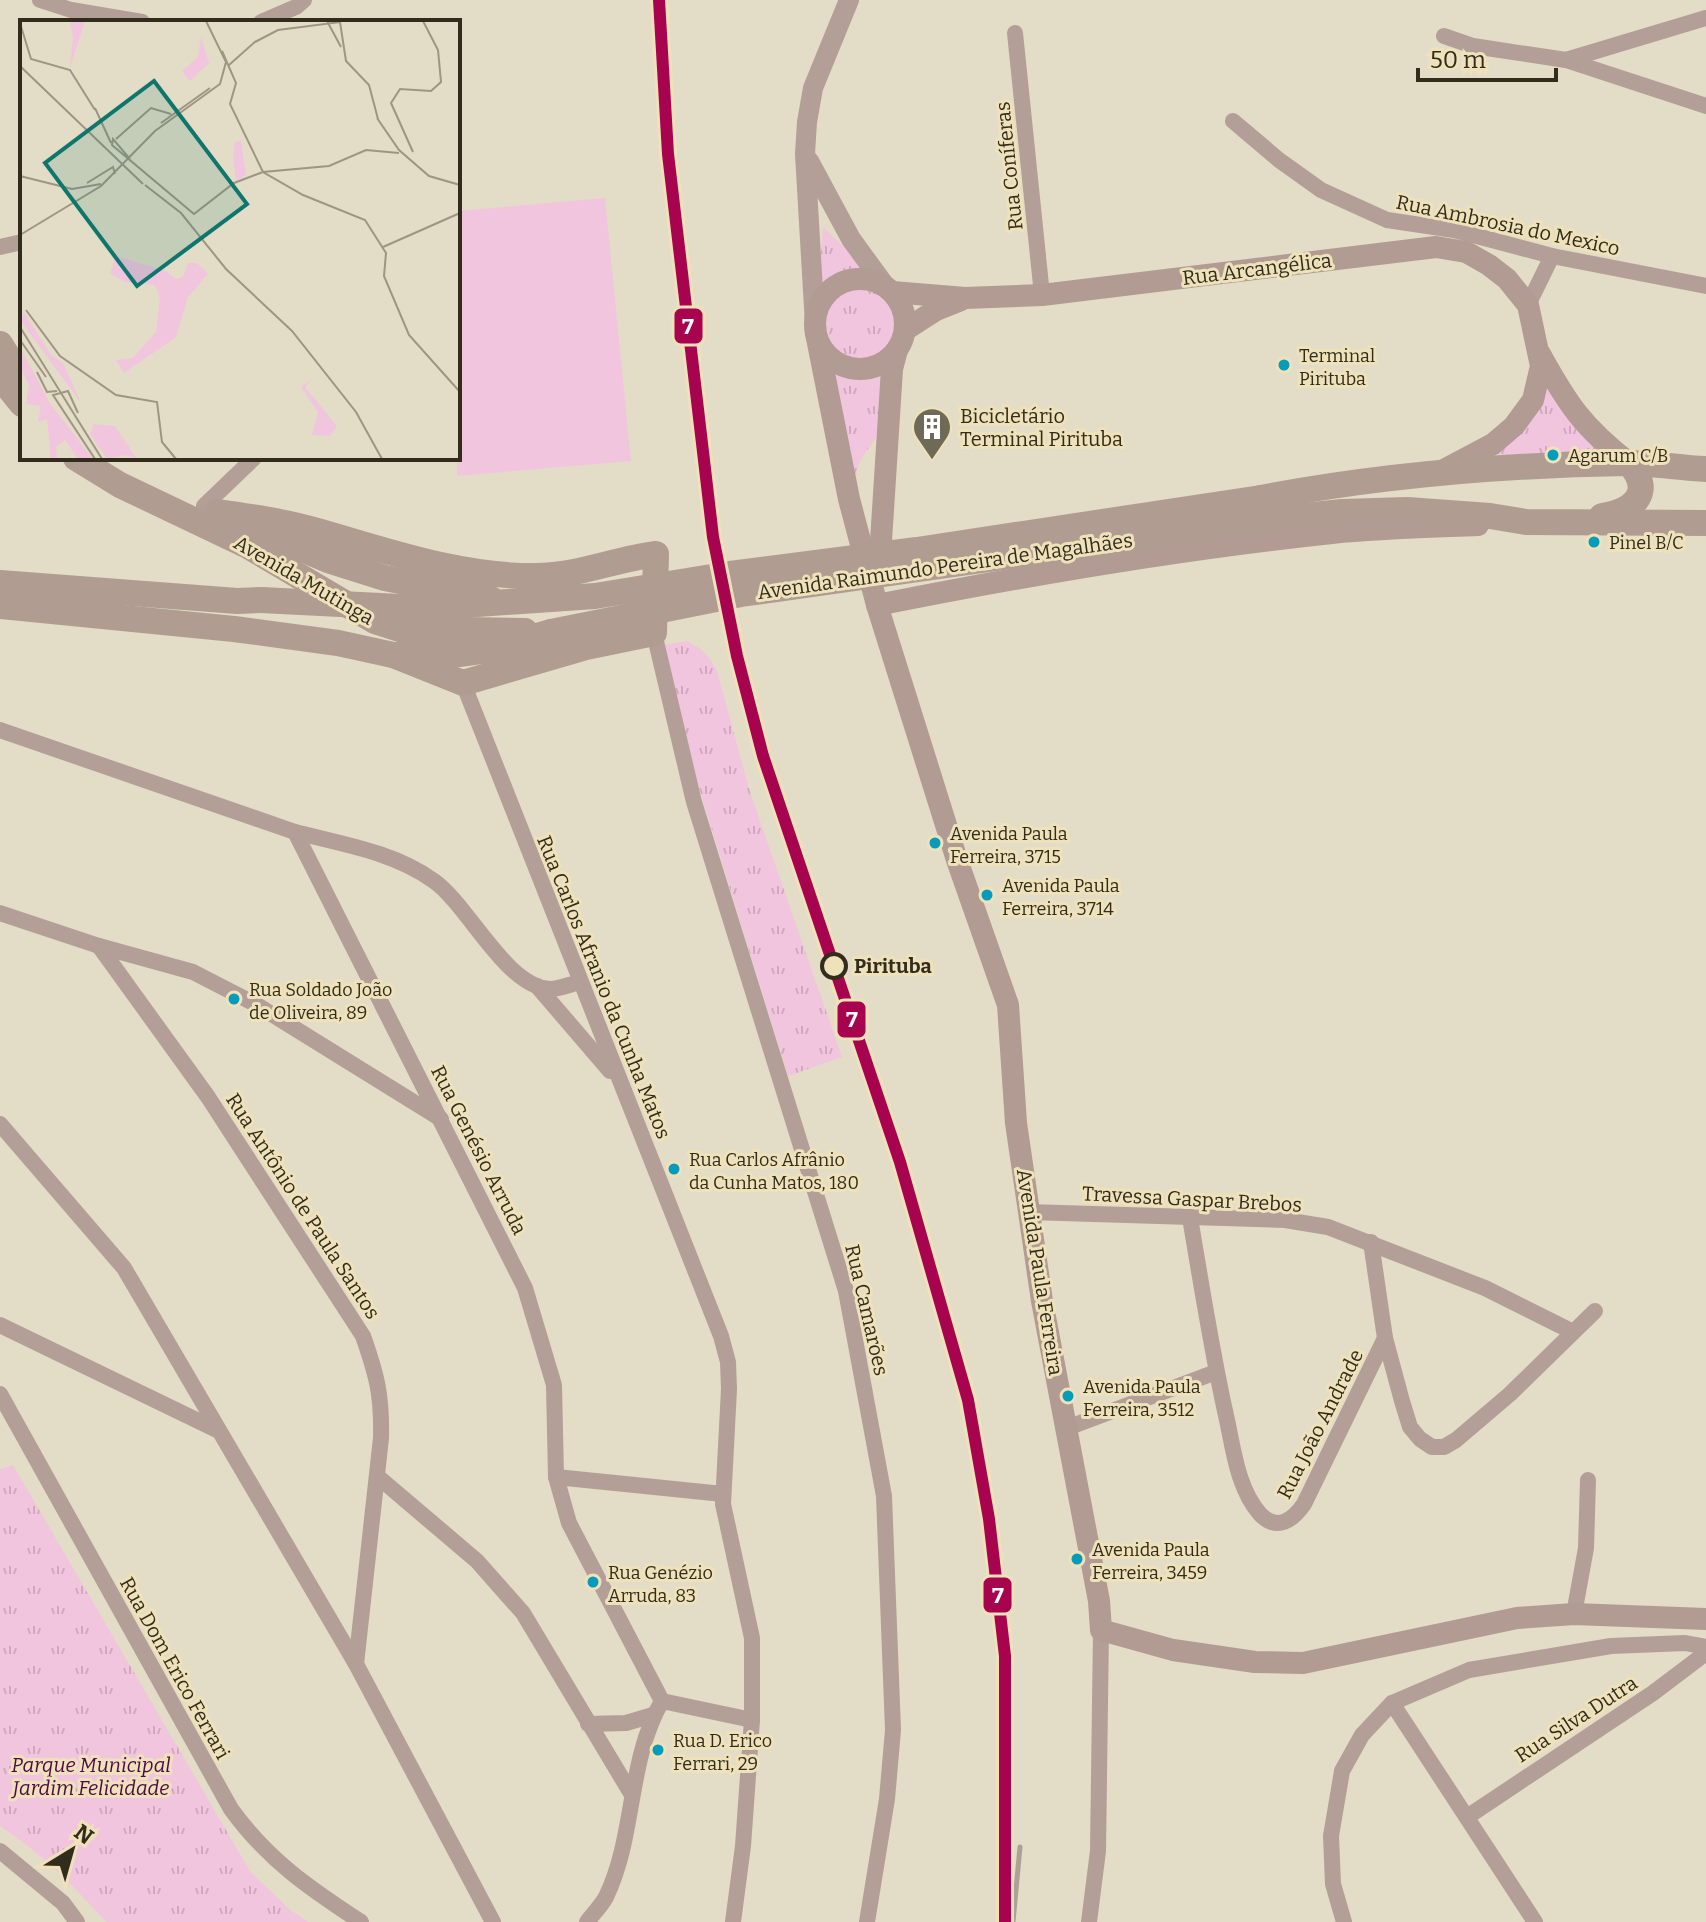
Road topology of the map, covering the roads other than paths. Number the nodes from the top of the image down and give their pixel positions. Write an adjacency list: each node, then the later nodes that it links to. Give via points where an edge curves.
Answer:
1 (40, 0): 5 (street)
2 (304, 0): 6 (street)
3 (849, 0): 12 (street, via 813,88)
4 (1706, 18): 9 (street)
5 (130, 20)
6 (266, 20)
7 (1015, 33): 20 (street, Rua Coníferas)
8 (1444, 36): 9 (street, via 1473,46)
9 (1566, 60): 10 (street)
10 (1706, 106)
11 (1233, 121): 13 (street, Rua Ambrosia do Mexico, via 1321,190)
12 (805, 154): 19 (street, via 851,239); 23 (street)
13 (1387, 220): 16 (street); 17 (street, Rua Ambrosia do Mexico, via 1454,230)
14 (20, 242): 15 (street)
15 (0, 247)
16 (1414, 250): 20 (main road, Rua Arcangélica); 22 (main road, Rua Arcangélica, via 1466,252 1507,279)
17 (1552, 256): 18 (street, Rua Ambrosia do Mexico); 22 (street)
18 (1706, 286)
19 (889, 289): 21 (main road, Rua Arcangélica); 23 (main road, via 869,280 842,282 822,299); 24 (main road, via 901,304)
20 (1042, 295): 21 (main road, Rua Arcangélica)
21 (965, 298): 24 (main road, Rua Arcangélica, via 936,310)
22 (1528, 305): 26 (main road)
23 (816, 331): 24 (main road, via 831,359 854,369 879,366); 42 (main road, Avenida Paula Ferreira, via 849,499)
24 (901, 340): 42 (main road, via 892,369)
25 (0, 344): 27 (main road)
26 (1539, 351): 32 (main road, via 1591,432); 34 (main road, via 1539,383 1525,414 1493,444)
27 (9, 375): 28 (main road)
28 (20, 400)
29 (79, 460): 45 (main road, Avenida Mutinga, via 248,546 375,621 400,629)
30 (114, 460): 35 (main road, Avenida Mutinga)
31 (252, 460): 35 (street)
32 (1629, 463): 33 (main road, Avenida Raimundo Pereira de Magalhães); 34 (main road, Avenida Raimundo Pereira de Magalhães); 38 (main road, via 1641,476 1642,491 1632,506 1617,514)
33 (1706, 469)
34 (1441, 472): 36 (main road, Avenida Raimundo Pereira de Magalhães, via 1313,488)
35 (211, 509): 41 (main road, Avenida Mutinga, bridge, via 328,560 385,578); 44 (main road, via 480,573 575,573 656,554)
36 (1259, 510): 37 (main road, Avenida Raimundo Pereira de Magalhães, via 1407,510); 41 (main road, bridge); 45 (main road, Avenida Raimundo Pereira de Magalhães, bridge, via 741,594)
37 (1526, 522): 38 (main road, Avenida Raimundo Pereira de Magalhães); 42 (main road, via 1335,533 1219,547)
38 (1563, 522): 39 (main road, Avenida Raimundo Pereira de Magalhães)
39 (1706, 523)
40 (0, 583): 41 (main road, bridge, via 237,601 420,608)
41 (511, 604)
42 (877, 605): 58 (main road, Avenida Paula Ferreira, via 1008,1005)
43 (0, 606): 47 (main road, Avenida Raimundo Pereira de Magalhães, via 263,633)
44 (654, 633): 48 (main road); 90 (street, Rua Camarões, via 694,802 846,1291 884,1496 893,1730)
45 (519, 636): 46 (main road, Avenida Raimundo Pereira de Magalhães)
46 (488, 650): 47 (main road, Avenida Raimundo Pereira de Magalhães); 48 (main road)
47 (393, 655): 48 (main road)
48 (463, 683): 53 (street, Rua Carlos Afranio da Cunha Matos)
49 (0, 730): 50 (street)
50 (295, 832): 54 (street, via 391,857 435,882 509,967); 56 (street, Rua Genésio Arruda)
51 (0, 913): 52 (street)
52 (99, 946): 56 (street, via 193,972 257,1005); 69 (street, Rua Antônio de Paula Santos, via 208,1097 363,1336 382,1400)
53 (580, 982): 54 (street, via 550,989); 55 (street, Rua Carlos Afranio da Cunha Matos)
54 (536, 984): 55 (street)
55 (620, 1083): 72 (street, Rua Carlos Afranio da Cunha Matos, via 728,1362)
56 (443, 1121): 70 (street, Rua Genésio Arruda, via 525,1288 554,1385)
57 (0, 1124): 68 (street, via 124,1268)
58 (1029, 1212): 59 (street, Travessa Gaspar Brebos); 67 (main road, Avenida Paula Ferreira)
59 (1190, 1218): 60 (street, Travessa Gaspar Brebos, via 1285,1220); 65 (street)
60 (1371, 1242): 63 (street, Travessa Gaspar Brebos, via 1485,1288); 64 (street)
61 (1595, 1311): 63 (street, Rua João Andrade)
62 (0, 1325): 68 (street)
63 (1571, 1331): 64 (street, Rua João Andrade, via 1510,1394 1444,1447 1432,1447 1410,1427)
64 (1385, 1338): 65 (street, Rua João Andrade, via 1304,1504 1295,1517 1279,1524 1259,1512 1238,1471)
65 (1216, 1372): 67 (street)
66 (0, 1394): 86 (street, Rua Dom Erico Ferrari, via 231,1809 272,1858)
67 (1067, 1428): 75 (main road, Avenida Paula Ferreira)
68 (217, 1430): 77 (street)
69 (377, 1476): 77 (street, Rua Antônio de Paula Santos); 81 (street, via 477,1561 523,1613)
70 (556, 1477): 72 (street); 79 (street, Rua Genésio Arruda, via 569,1523)
71 (1588, 1480): 73 (street, via 1586,1548)
72 (723, 1494): 80 (street, Rua Carlos Afranio da Cunha Matos, via 752,1638)
73 (1574, 1614): 74 (main road); 75 (main road, via 1453,1629 1303,1663 1173,1650)
74 (1706, 1619)
75 (1101, 1630): 91 (street, via 1098,1851)
76 (1706, 1650): 78 (street, via 1685,1643 1611,1646 1469,1670); 83 (street, Rua Silva Dutra, via 1653,1693)
77 (356, 1664): 87 (street)
78 (1392, 1703): 83 (street); 92 (street, via 1362,1735 1342,1771 1331,1836 1333,1884)
79 (658, 1708): 80 (street); 81 (street, via 626,1723); 82 (street, via 641,1750)
80 (752, 1720): 89 (street, Rua Carlos Afranio da Cunha Matos)
81 (588, 1724): 82 (street)
82 (632, 1795): 88 (street, via 620,1857 605,1899)
83 (1467, 1817): 93 (street)
84 (0, 1851): 85 (street, via 63,1903)
85 (77, 1922)
86 (361, 1922)
87 (493, 1922)
88 (587, 1922)
89 (733, 1922)
90 (867, 1922)
91 (1089, 1922)
92 (1344, 1922)
93 (1535, 1922)

